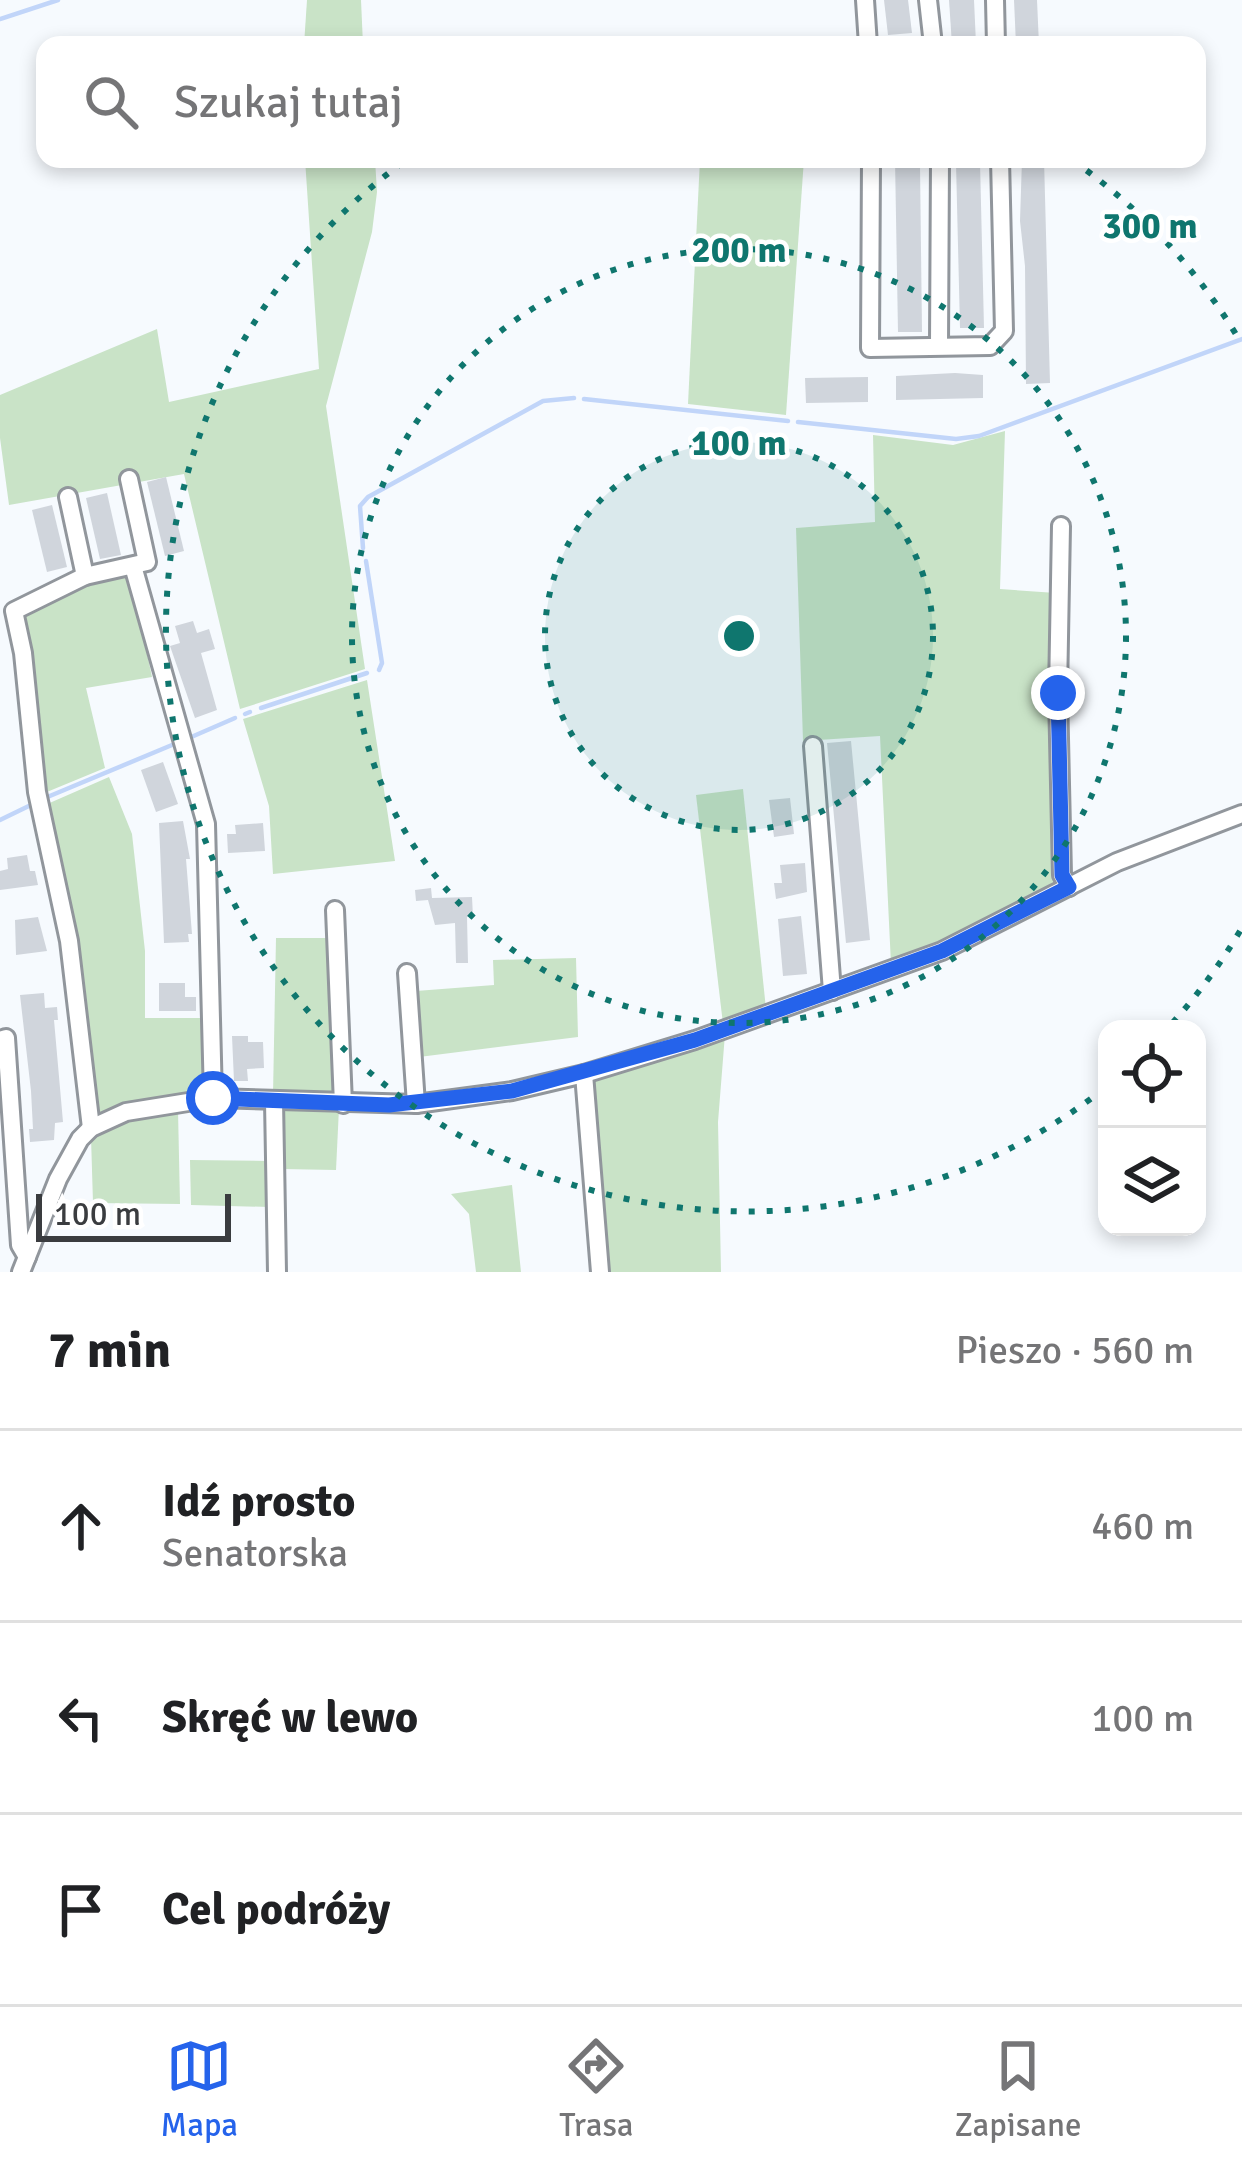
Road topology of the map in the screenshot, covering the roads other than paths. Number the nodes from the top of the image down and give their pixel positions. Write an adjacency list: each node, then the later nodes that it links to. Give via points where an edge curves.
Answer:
1 (865, 0): 4 (street)
2 (928, 0): 5 (street)
3 (995, 0): 6 (street)
4 (867, 36)
5 (932, 36)
6 (997, 36)
7 (871, 168): 10 (street, via 870,348)
8 (940, 168): 10 (street)
9 (1000, 168): 10 (street, via 1004,331 990,346)
10 (939, 346)
11 (129, 479): 14 (street, via 147,562)
12 (68, 497): 15 (street)
13 (1061, 526): 18 (street, via 1058,788)
14 (133, 566): 15 (street); 24 (street, via 206,824)
15 (86, 576): 28 (street, via 14,611)
16 (813, 746): 21 (street)
17 (1242, 814): 18 (street)
18 (1069, 887): 21 (street, via 969,940)
19 (335, 910): 26 (street)
20 (407, 973): 27 (street)
21 (832, 991): 23 (street)
22 (0, 1040): 29 (street, via 6,1038)
23 (584, 1074): 27 (street); 31 (street)
24 (213, 1098): 25 (street); 28 (street, via 149,1107)
25 (274, 1101): 26 (street); 30 (street)
26 (343, 1104): 27 (street)
27 (416, 1104)
28 (91, 1128): 29 (street, via 68,1157)
29 (24, 1264)
30 (277, 1272)
31 (600, 1272)

